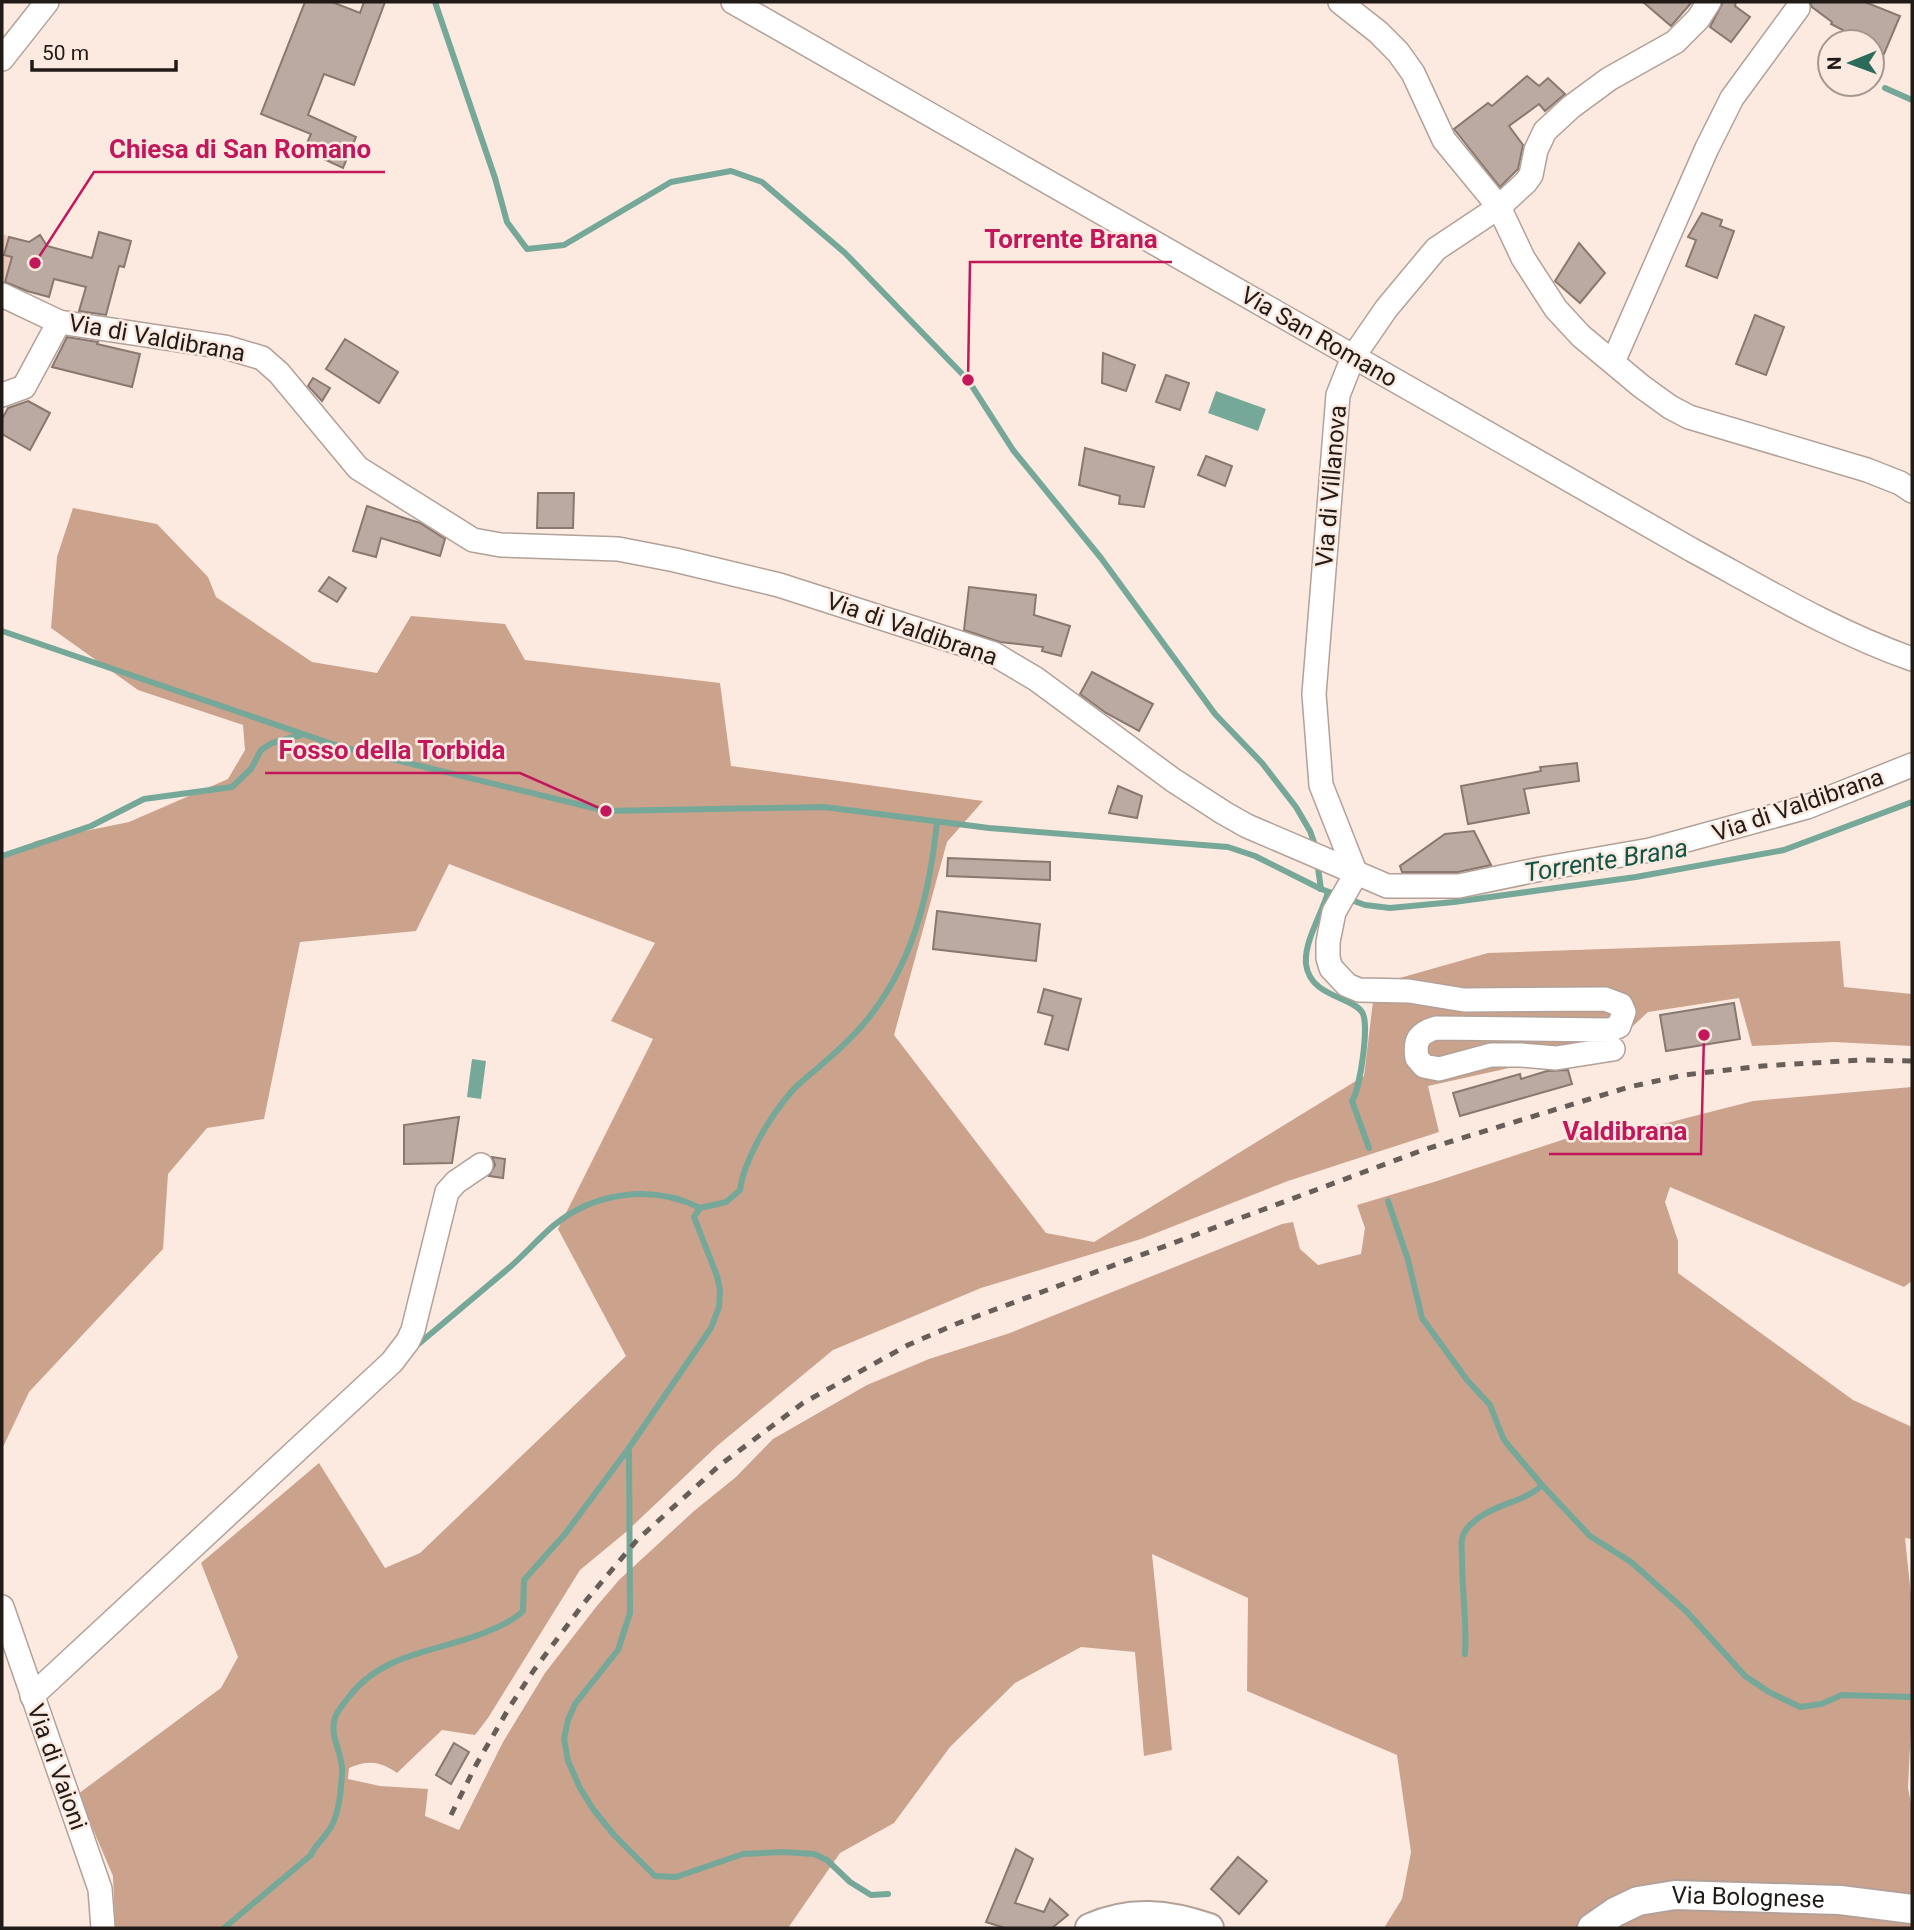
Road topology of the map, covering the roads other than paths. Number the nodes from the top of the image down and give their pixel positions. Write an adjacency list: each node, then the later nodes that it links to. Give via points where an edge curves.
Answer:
1 (47, 2): 6 (street)
2 (733, 2): 10 (street, Via San Romano)
3 (1340, 2): 7 (street, via 1398,52 1413,73 1444,140)
4 (1709, 2): 7 (street, Via di Villanova, via 1675,42 1609,79 1554,122 1539,141 1531,175)
5 (1798, 8): 11 (street, via 1732,98)
6 (2, 59)
7 (1499, 207): 10 (street, Via di Villanova, via 1436,249); 11 (street, via 1523,258 1556,309)
8 (2, 295): 9 (street, Via di Valdibrana)
9 (59, 322): 12 (street, via 24,387); 16 (street, Via di Valdibrana, via 225,347 262,358 358,468 472,540 618,550 675,560 779,585 994,654 1224,813)
10 (1353, 357): 14 (street, Via San Romano, via 1748,580 1876,646); 16 (street, Via di Villanova, via 1338,395 1314,694 1321,785)
11 (1613, 362): 13 (street, via 1689,417 1867,470)
12 (2, 395)
13 (1912, 491)
14 (1912, 659)
15 (1912, 765): 16 (street, Via di Valdibrana, via 1807,807 1650,850 1459,886 1387,886)
16 (1356, 874): 17 (street, via 1334,912 1328,942 1331,968 1348,985 1464,999 1605,999 1621,1005 1624,1012 1619,1026 1610,1030 1436,1028 1422,1033 1416,1042 1417,1058 1424,1066 1439,1069 1491,1055 1556,1058)
17 (1613, 1049)
18 (481, 1166): 20 (street, via 447,1192 417,1317 408,1341 392,1362)
19 (2, 1607): 20 (street, Via di Vaioni)
20 (32, 1696): 22 (street, Via di Vaioni, via 100,1889)
21 (1912, 1909): 25 (main road, Via Bolognese, via 1840,1900 1675,1895 1638,1901)
22 (103, 1928)
23 (1090, 1928): 24 (main road, via 1129,1915 1184,1920)
24 (1209, 1928)
25 (1592, 1928)

